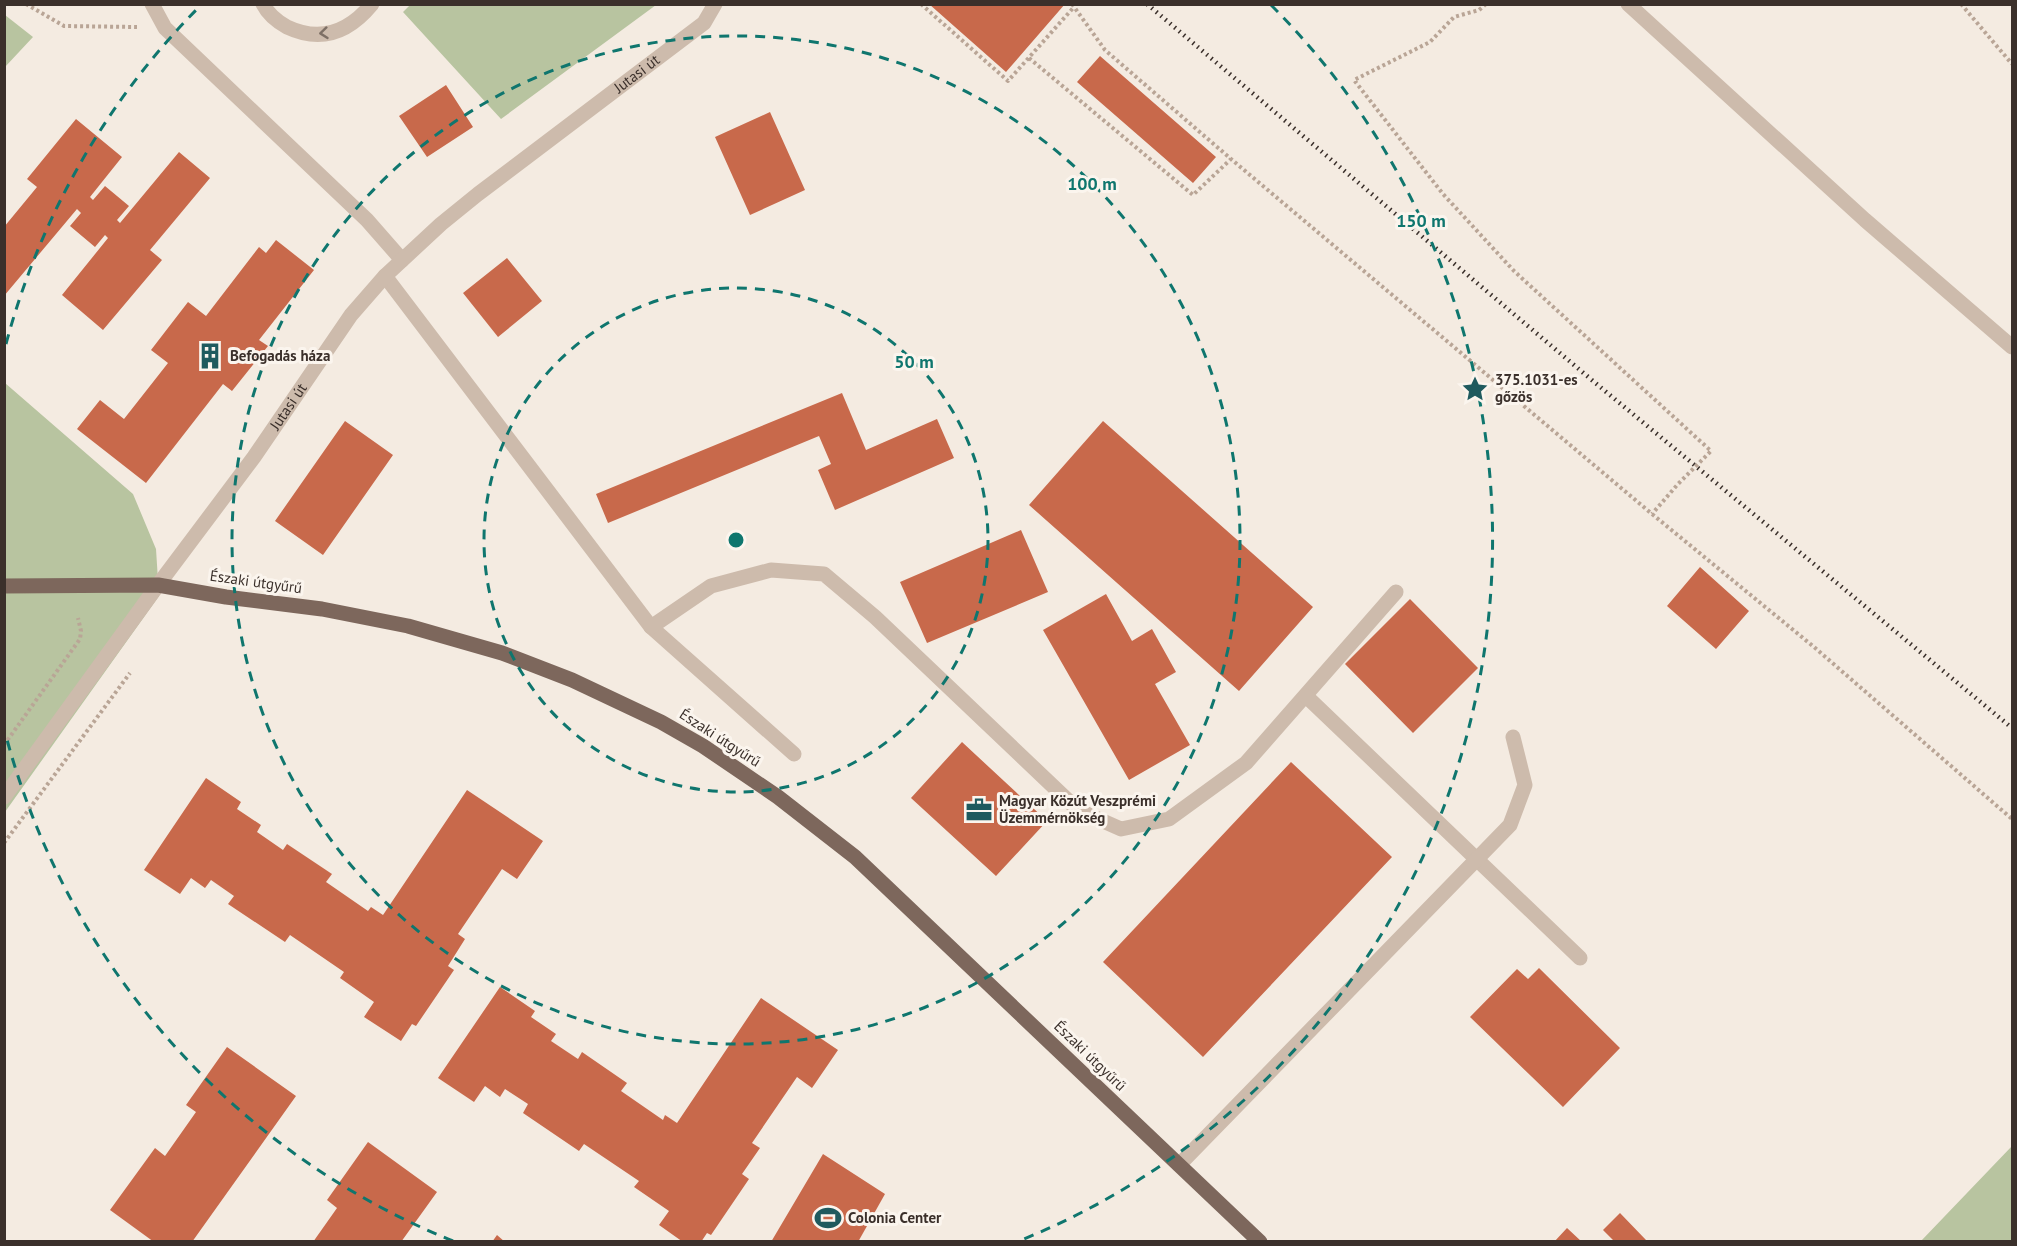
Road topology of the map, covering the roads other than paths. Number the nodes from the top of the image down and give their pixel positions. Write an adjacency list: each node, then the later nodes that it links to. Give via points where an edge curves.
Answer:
1 (152, 4): 6 (street, via 165,28 367,220)
2 (263, 4): 3 (street, one-way to 2, via 360,19 342,30 321,35 300,33 281,24)
3 (372, 4)
4 (715, 4): 6 (street, Jutasi út, via 704,23 478,194)
5 (1628, 4): 8 (street, via 1864,220)
6 (402, 260): 7 (street, Jutasi út)
7 (385, 276): 9 (street, Jutasi út, via 351,315 254,457); 12 (street)
8 (2013, 347)
9 (158, 585): 10 (main road, Északi útgyűrű); 16 (street, Jutasi út); 19 (main road, Északi útgyűrű, via 408,626 502,652 661,722 778,797 855,857)
10 (4, 586)
11 (1396, 591): 13 (street)
12 (651, 627): 13 (street, via 711,586 771,570 824,574 875,617 1078,810 1121,830 1169,819 1237,770); 15 (street)
13 (1306, 696): 17 (street)
14 (1513, 736): 17 (street, via 1525,785 1510,825)
15 (794, 754)
16 (4, 797)
17 (1476, 859): 18 (street); 19 (street)
18 (1580, 958)
19 (1179, 1165): 20 (main road, Északi útgyűrű)
20 (1260, 1242)

